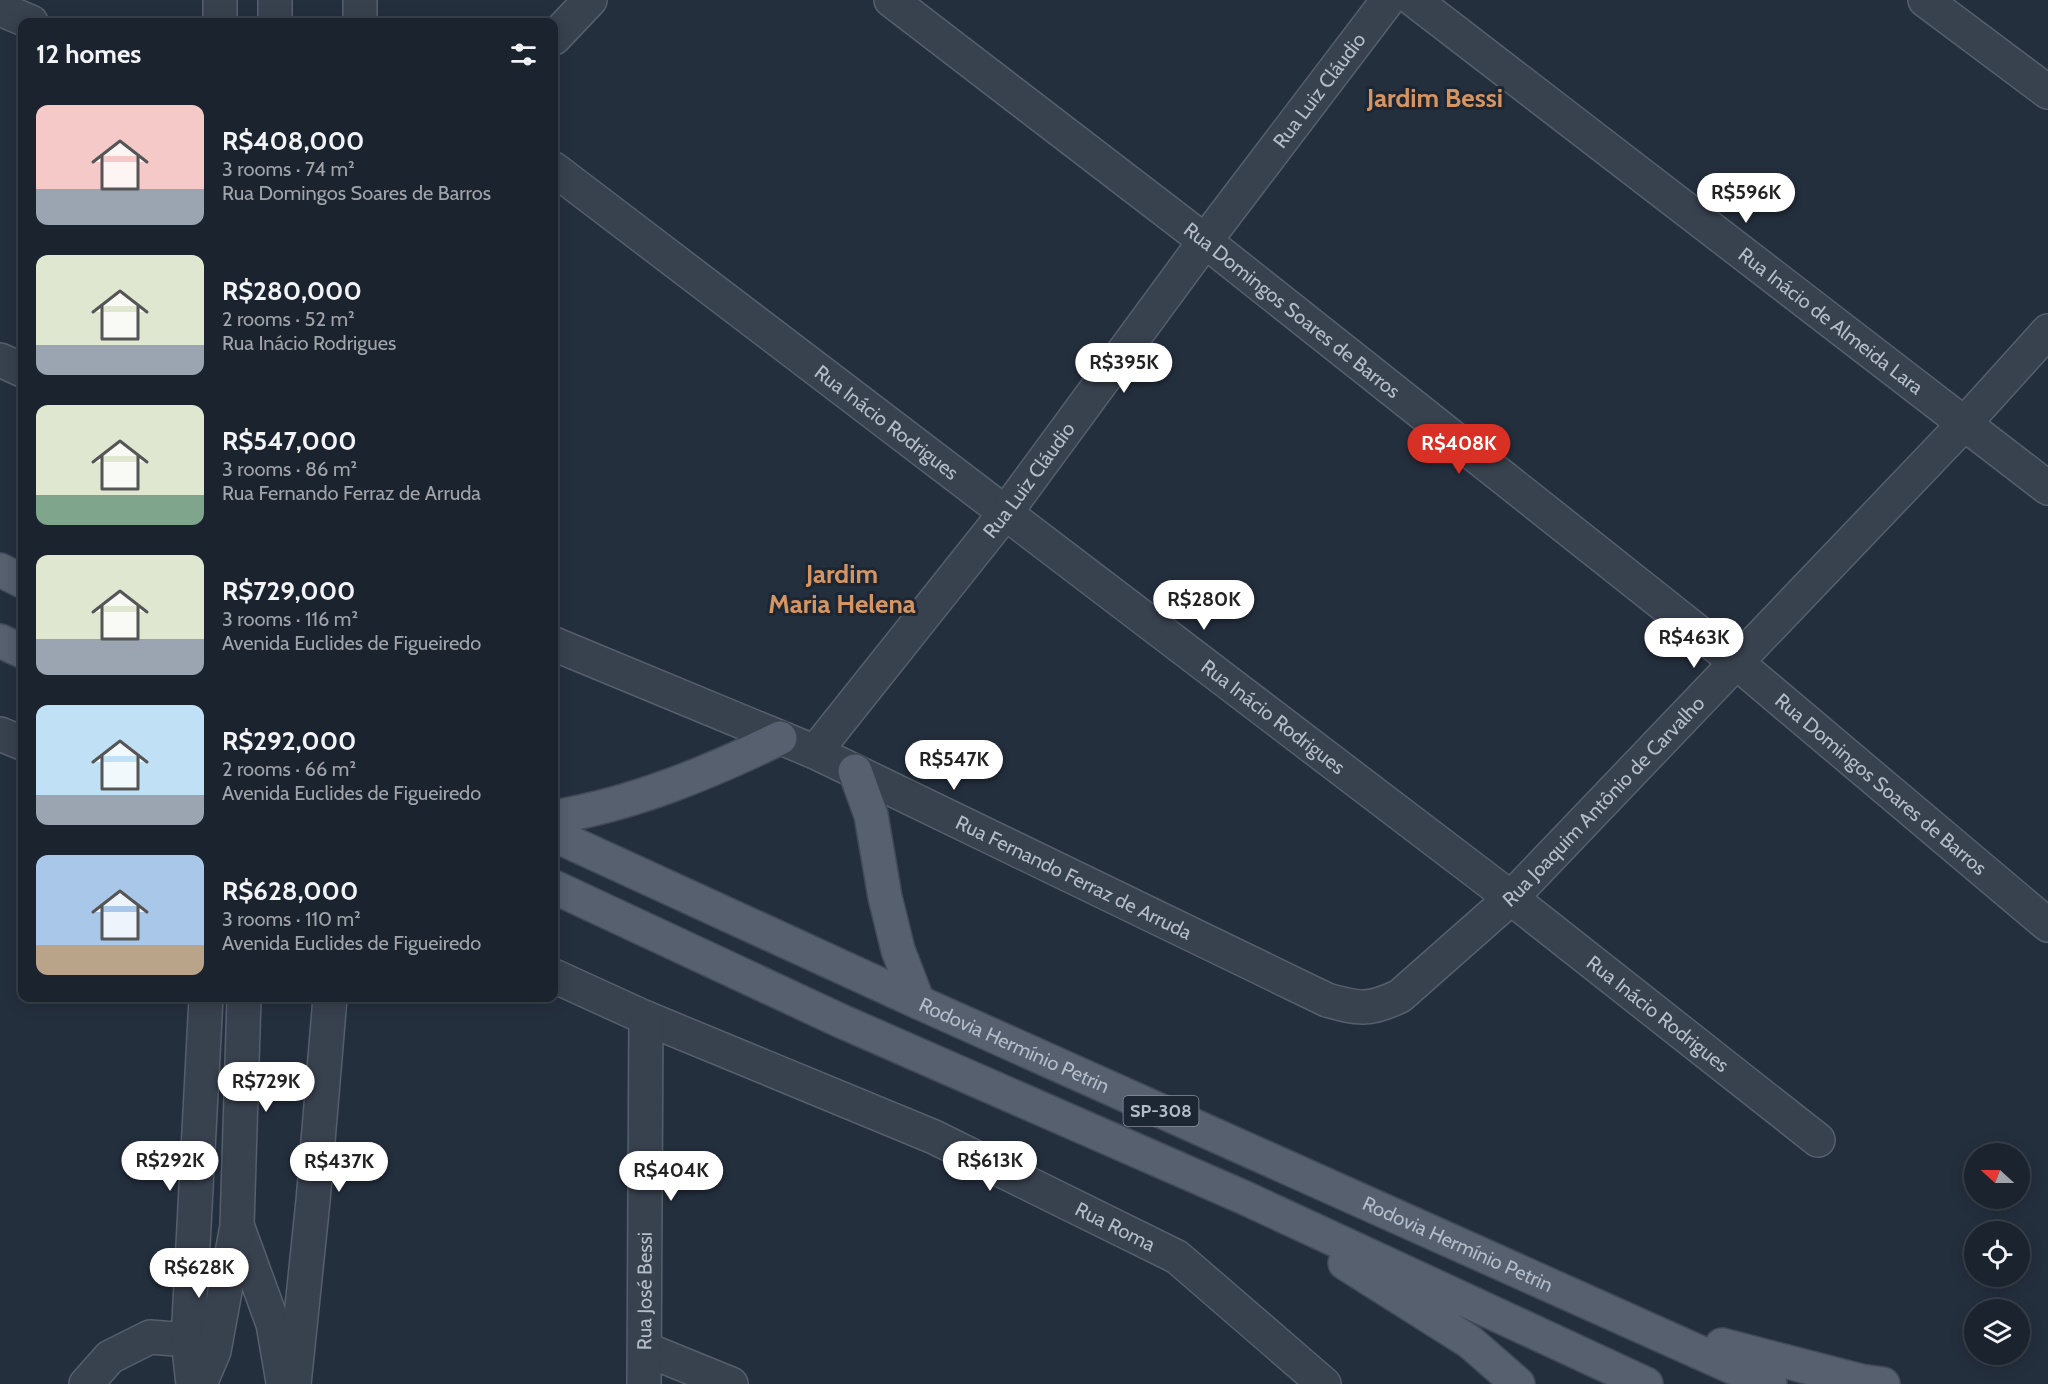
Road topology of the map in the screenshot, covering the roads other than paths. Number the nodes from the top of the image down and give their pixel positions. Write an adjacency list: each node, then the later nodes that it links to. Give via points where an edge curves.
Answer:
1 (220, 0): 11 (street)
2 (275, 0): 12 (street)
3 (360, 0): 13 (street)
4 (590, 0): 14 (street)
5 (891, 0): 17 (street, Rua Domingos Soares de Barros)
6 (1388, 0): 17 (street, Rua Luiz Cláudio)
7 (1414, 0): 21 (street, Rua Inácio de Almeida Lara)
8 (1925, 0): 15 (street)
9 (0, 9): 10 (street)
10 (21, 18)
11 (220, 18)
12 (275, 18)
13 (360, 18)
14 (558, 34)
15 (2048, 93)
16 (558, 172): 23 (street, Rua Inácio Rodrigues)
17 (1205, 241): 23 (street, Rua Luiz Cláudio); 29 (street, Rua Domingos Soares de Barros)
18 (2048, 332): 21 (street, Rua Joaquim Antônio de Carvalho)
19 (0, 360): 20 (street)
20 (18, 368)
21 (1964, 424): 22 (street, Rua Inácio de Almeida Lara); 29 (street, Rua Joaquim Antônio de Carvalho)
22 (2048, 488)
23 (1006, 512): 33 (street, Rua Luiz Cláudio); 38 (street, Rua Inácio Rodrigues)
24 (0, 570): 25 (main road)
25 (18, 579)
26 (0, 641): 28 (main road)
27 (558, 646): 31 (street, Rua Fernando Ferraz de Arruda)
28 (18, 649)
29 (1736, 663): 38 (street, Rua Joaquim Antônio de Carvalho); 39 (street, Rua Domingos Soares de Barros)
30 (0, 734): 32 (street)
31 (780, 738): 33 (street, Rua Fernando Ferraz de Arruda); 35 (main road, via 619,804)
32 (18, 741)
33 (815, 752): 34 (street, Rua Fernando Ferraz de Arruda)
34 (855, 771): 41 (street, Rua Fernando Ferraz de Arruda); 45 (main road, via 871,815 898,950)
35 (558, 816)
36 (558, 838): 45 (main road, Rodovia Hermínio Petrin / SP-308)
37 (558, 889): 48 (main road, SP-308, via 852,1025)
38 (1511, 898): 41 (street, Rua Joaquim Antônio de Carvalho, via 1400,996 1381,1005 1357,1008); 47 (street, Rua Inácio Rodrigues)
39 (2048, 925)
40 (558, 978): 46 (street, Rua Roma)
41 (1327, 1000)
42 (206, 1002): 51 (street)
43 (244, 1002): 49 (street)
44 (330, 1002): 57 (street)
45 (918, 1002): 50 (main road, Rodovia Hermínio Petrin / SP-308)
46 (646, 1018): 52 (street, Rua José Bessi); 60 (street, Rua Roma, via 934,1137 1178,1257)
47 (1818, 1140)
48 (1245, 1198): 61 (main road, via 1470,1342); 62 (main road, SP-308)
49 (237, 1226): 55 (street, via 214,1351); 56 (street, via 273,1324)
50 (1629, 1321): 63 (main road, Rodovia Hermínio Petrin / SP-308); 64 (main road)
51 (188, 1340): 53 (street, via 150,1337 110,1357); 54 (street)
52 (645, 1349): 58 (street, Rua José Bessi); 59 (street)
53 (86, 1384)
54 (193, 1384)
55 (200, 1384)
56 (283, 1384)
57 (294, 1384)
58 (644, 1384)
59 (731, 1384)
60 (1324, 1384)
61 (1518, 1384)
62 (1646, 1384)
63 (1770, 1384)
64 (1883, 1384)

